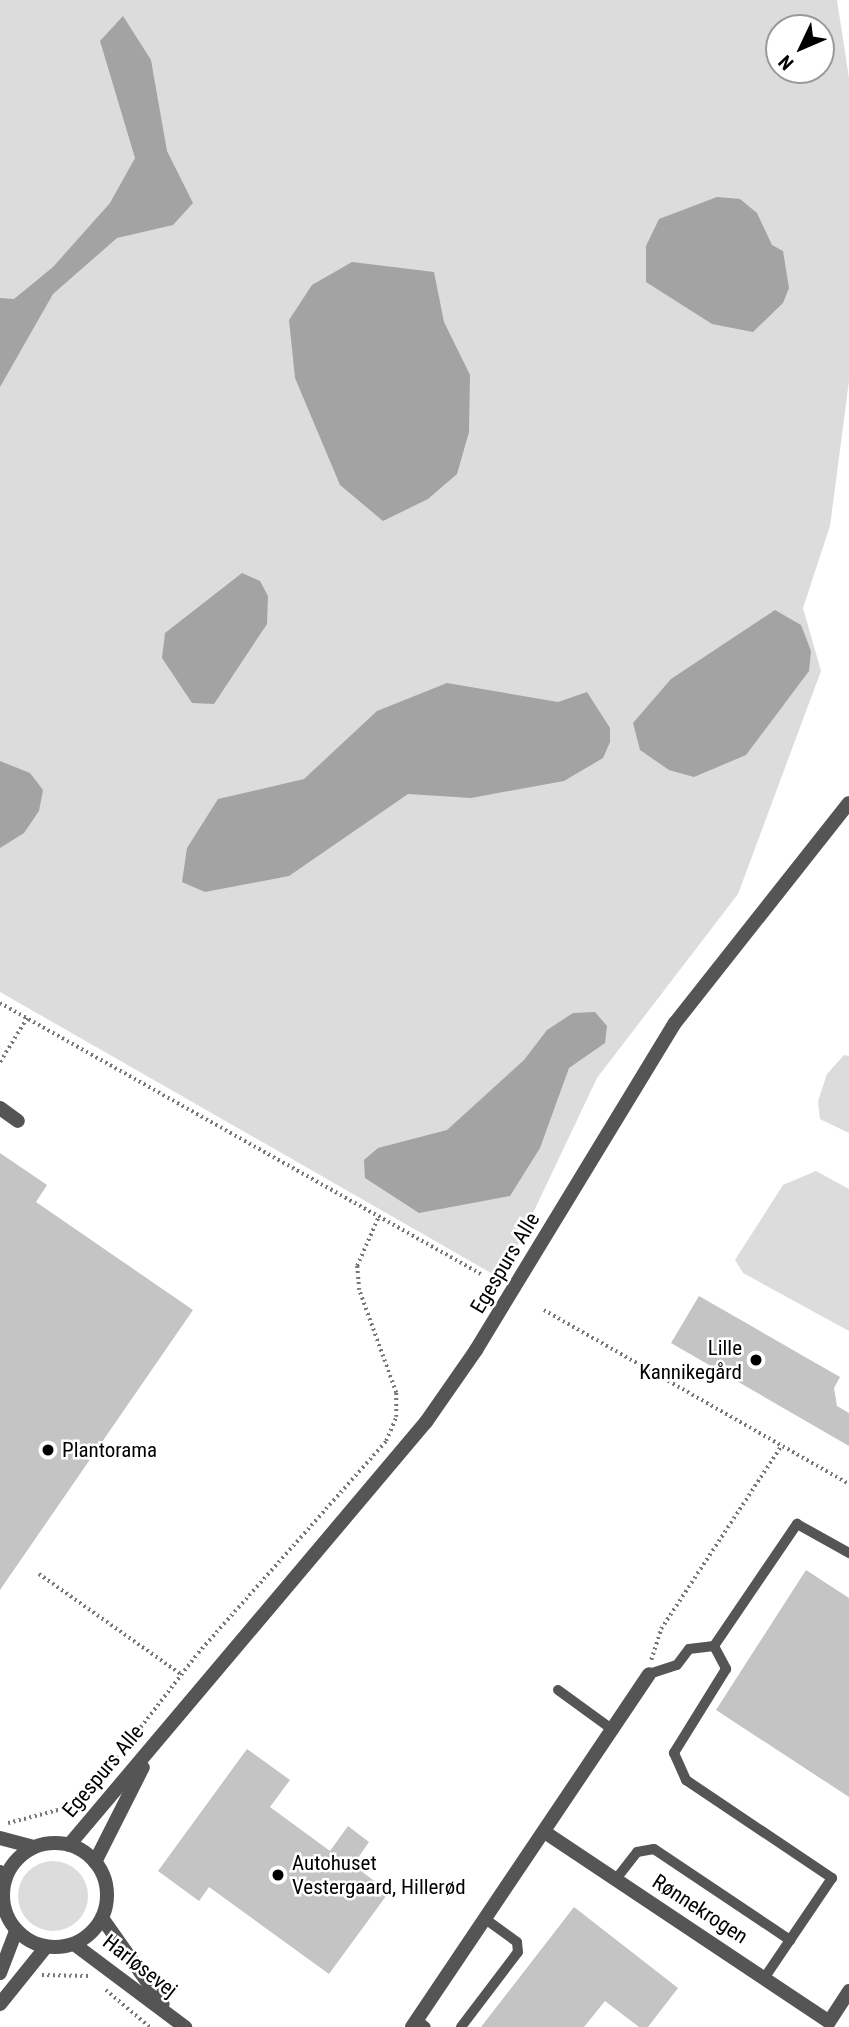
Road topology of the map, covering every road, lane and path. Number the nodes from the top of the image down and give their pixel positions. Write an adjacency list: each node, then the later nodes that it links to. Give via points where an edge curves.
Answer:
1 (849, 803): 18 (street, Egespurs Alle, via 675,1023 477,1350 426,1422)
2 (0, 1003): 3 (path)
3 (27, 1018): 4 (path); 7 (path)
4 (0, 1062)
5 (0, 1108): 6 (street)
6 (18, 1121)
7 (379, 1216): 8 (path); 16 (path, via 357,1266 359,1290 396,1393 396,1417 386,1441)
8 (481, 1274)
9 (544, 1310): 10 (path)
10 (782, 1445): 11 (path); 15 (path, via 661,1629)
11 (849, 1484)
12 (849, 1553): 14 (lane, via 797,1524)
13 (38, 1574): 16 (path)
14 (714, 1646): 15 (lane, via 689,1649 677,1665); 31 (lane, via 726,1670 674,1753 686,1780 832,1878)
15 (649, 1674): 19 (street)
16 (182, 1675): 20 (path, via 82,1804 19,1818)
17 (558, 1690): 19 (lane)
18 (169, 1724): 23 (street, Egespurs Alle); 25 (street, Egespurs Alle)
19 (613, 1730): 21 (street)
20 (0, 1832)
21 (546, 1833): 27 (street, Rønnekrogen); 29 (street)
22 (0, 1838): 24 (street)
23 (69, 1845): 24 (street); 25 (street)
24 (34, 1847): 26 (street)
25 (95, 1861): 28 (street, via 107,1894)
26 (2, 1875): 30 (street, via 4,1906)
27 (616, 1879): 31 (lane, via 637,1852 654,1849); 36 (street, Rønnekrogen)
28 (102, 1918): 32 (street); 39 (street, Harløsevej)
29 (487, 1920): 40 (street); 43 (lane, via 517,1942 518,1952)
30 (16, 1931): 33 (street); 35 (street)
31 (790, 1940): 36 (lane)
32 (74, 1944): 33 (street); 39 (street, Harløsevej)
33 (46, 1947): 34 (street)
34 (22, 1971): 38 (street); 42 (path, via 89,1976)
35 (0, 1973)
36 (765, 1977): 41 (street, Rønnekrogen)
37 (849, 1991): 41 (street, Rønnekrogen)
38 (0, 2004)
39 (182, 2025)
40 (418, 2025)
41 (832, 2025)
42 (150, 2027)
43 (461, 2027)

